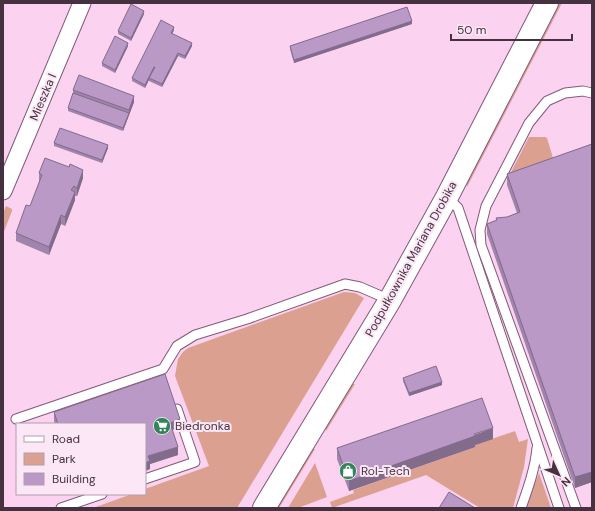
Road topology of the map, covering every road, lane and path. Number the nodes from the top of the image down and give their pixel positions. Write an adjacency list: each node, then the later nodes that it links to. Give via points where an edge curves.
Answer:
1 (82, 3): 4 (street, Mieszka I)
2 (547, 3): 5 (main road, Podpułkownika Mariana Drobika)
3 (592, 93): 16 (lane, via 565,93 547,101 529,123 486,206 480,230 481,245)
4 (3, 191)
5 (447, 197): 6 (main road, Podpułkownika Mariana Drobika); 9 (lane, via 458,208)
6 (390, 300): 8 (lane, via 346,284 195,335 177,346 164,372); 13 (main road, Podpułkownika Mariana Drobika)
7 (173, 398): 10 (lane, via 195,462)
8 (16, 419)
9 (538, 444): 14 (lane); 15 (lane)
10 (146, 479)
11 (99, 495): 12 (lane)
12 (61, 508)
13 (264, 508)
14 (521, 508)
15 (559, 508)
16 (576, 508)

